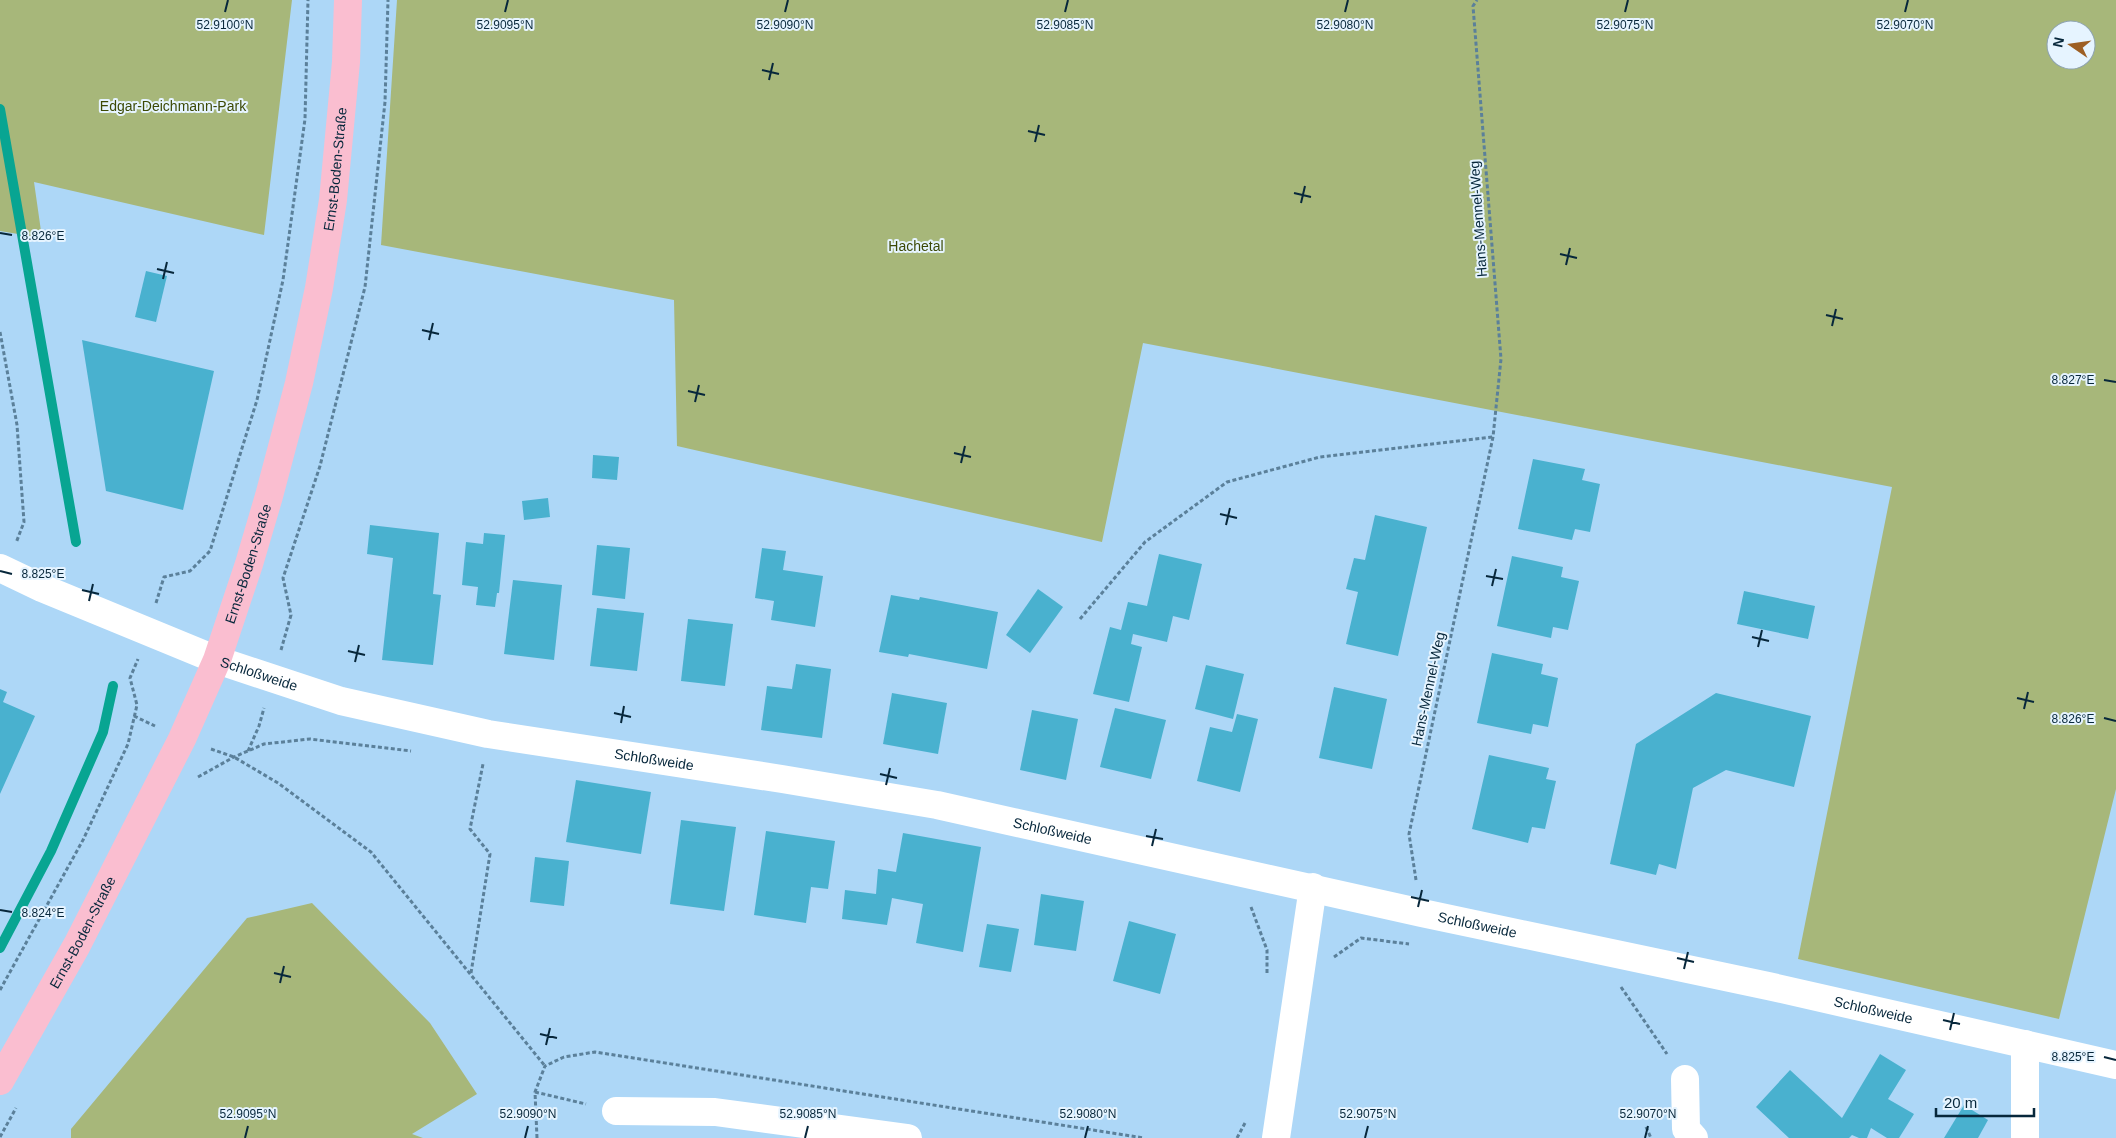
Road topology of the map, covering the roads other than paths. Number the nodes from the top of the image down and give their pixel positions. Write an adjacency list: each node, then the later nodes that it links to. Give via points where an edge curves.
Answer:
1 (348, 0): 3 (main road, Ernst-Boden-Straße, via 346,62 333,200 319,288 299,383 269,496)
2 (3, 569): 3 (street, Schloßweide)
3 (218, 660): 4 (street, Schloßweide, via 341,701 488,734 937,805); 8 (main road, Ernst-Boden-Straße, via 182,739 77,945)
4 (1313, 887): 5 (street, Schloßweide); 11 (street)
5 (2025, 1044): 6 (street, Schloßweide); 13 (street)
6 (2116, 1065)
7 (1685, 1079): 12 (street, via 1686,1128)
8 (0, 1080)
9 (616, 1111): 10 (street, via 715,1112)
10 (908, 1138)
11 (1276, 1138)
12 (1694, 1138)
13 (2026, 1138)

